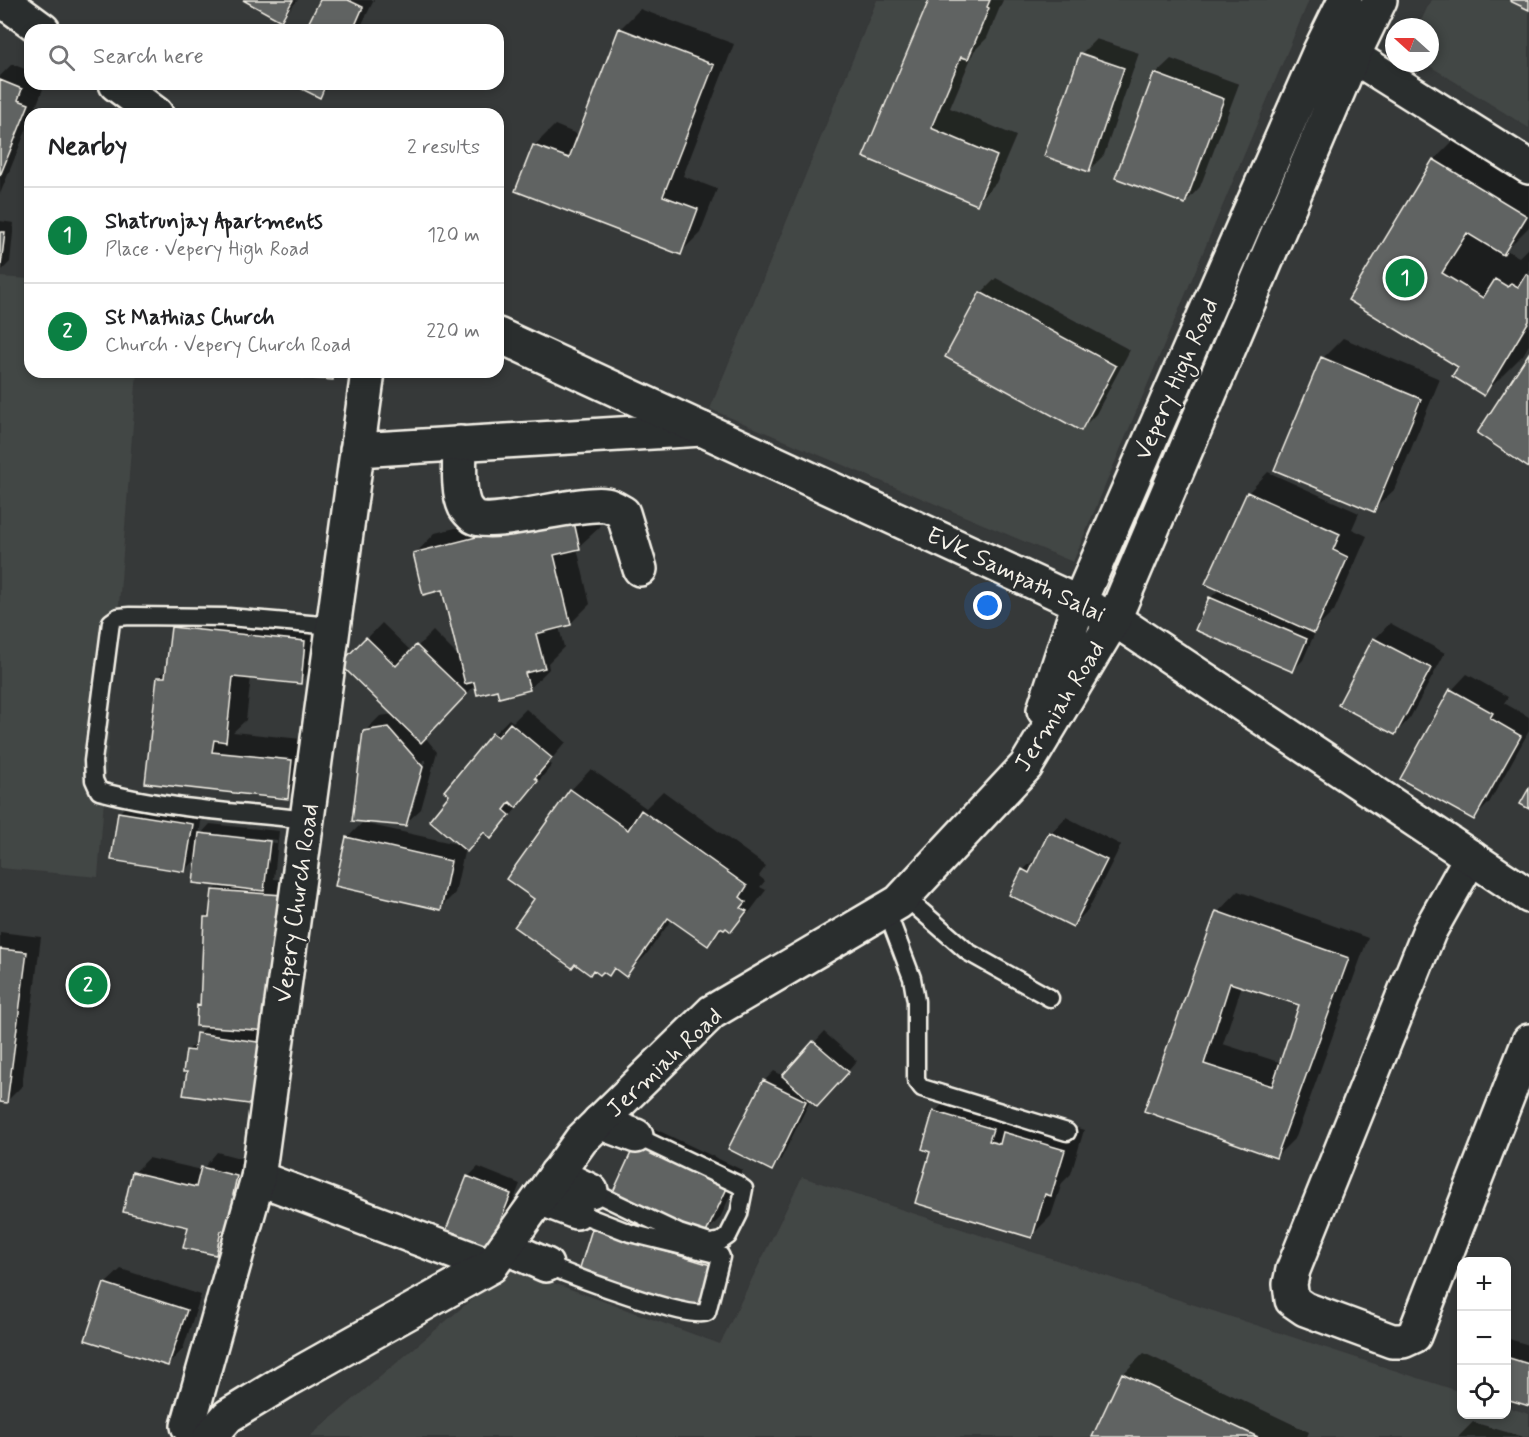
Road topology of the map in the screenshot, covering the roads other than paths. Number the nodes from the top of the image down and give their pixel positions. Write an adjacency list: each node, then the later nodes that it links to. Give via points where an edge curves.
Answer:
1 (2, 0): 4 (street)
2 (1345, 0): 15 (street, Vepery High Road)
3 (1380, 0): 5 (street, Vepery High Road)
4 (35, 24)
5 (1353, 56): 8 (street); 16 (street, Vepery High Road)
6 (124, 90): 7 (street)
7 (148, 108)
8 (1529, 167)
9 (504, 337): 11 (street, EVK Sampath Salai)
10 (367, 378): 13 (street, Vepery Church Road)
11 (702, 429): 12 (street); 15 (street, EVK Sampath Salai)
12 (460, 442): 13 (street); 14 (street, via 461,490 465,507 474,517 607,505 623,513)
13 (357, 450): 17 (street, Vepery Church Road)
14 (640, 569)
15 (1079, 603): 16 (street, EVK Sampath Salai); 18 (street, Vepery High Road)
16 (1114, 619): 18 (street, Jermiah Road); 20 (street, EVK Sampath Salai)
17 (333, 626): 19 (street, Vepery Church Road); 19 (lane, via 229,617 130,615 111,621 106,650 93,761 99,791 172,805)
18 (1026, 766): 22 (street, Jermiah Road)
19 (307, 820): 28 (street, Vepery Church Road)
20 (1471, 857): 21 (street, EVK Sampath Salai); 24 (street, via 1429,932 1293,1270 1292,1300 1305,1309 1392,1341 1414,1336)
21 (1529, 896)
22 (895, 903): 23 (lane, via 968,952); 25 (street, Jermiah Road, via 712,1012); 26 (lane, via 916,1000 916,1080 922,1088)
23 (1050, 998)
24 (1529, 1041)
25 (599, 1122): 27 (street); 29 (street, Jermiah Road)
26 (1067, 1132)
27 (636, 1136): 30 (lane, via 744,1189 728,1236 710,1243)
28 (258, 1178): 31 (street); 33 (street, Vepery Church Road)
29 (548, 1186): 30 (street); 31 (street, Jermiah Road)
30 (584, 1201): 32 (lane, via 630,1233 720,1255 706,1312 692,1314 627,1295)
31 (498, 1257): 32 (street); 33 (street, Jermiah Road)
32 (546, 1265)
33 (206, 1431)

